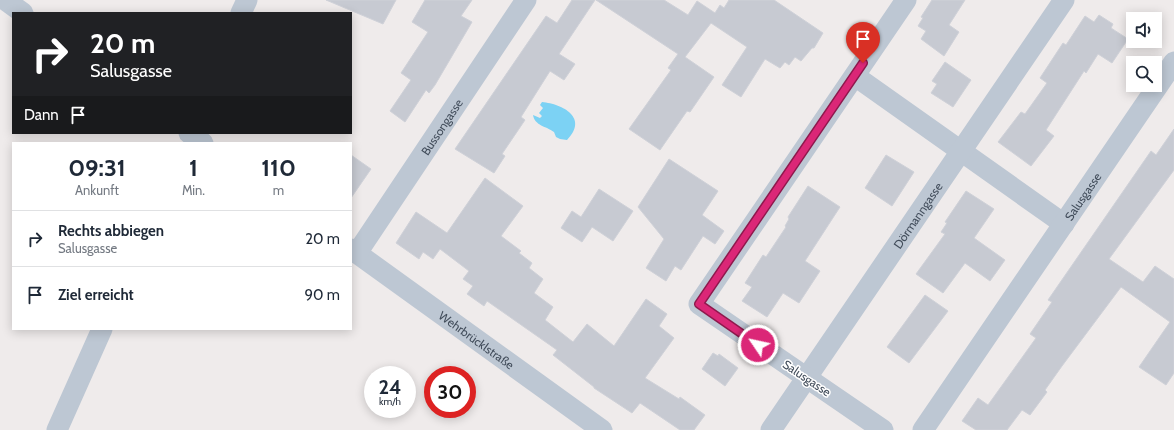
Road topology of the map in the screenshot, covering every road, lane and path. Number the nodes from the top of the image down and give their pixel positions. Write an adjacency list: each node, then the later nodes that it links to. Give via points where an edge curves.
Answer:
1 (5, 0): 6 (street)
2 (247, 0): 7 (street)
3 (526, 0): 14 (street, Bussongasse)
4 (906, 0): 9 (street, Salusgasse)
5 (1064, 0): 12 (street, Dörmanngasse)
6 (22, 12)
7 (241, 12)
8 (1174, 62): 13 (street, Salusgasse)
9 (855, 76): 12 (street); 16 (street, Salusgasse, via 699,304)
10 (190, 134): 11 (street)
11 (202, 142)
12 (961, 151): 13 (street); 16 (street, Dörmanngasse)
13 (1064, 224): 21 (street, Salusgasse)
14 (354, 251): 18 (street, Wehrbrücklstraße)
15 (102, 330): 17 (street)
16 (806, 378): 19 (street, Dörmanngasse); 20 (street, Salusgasse)
17 (57, 430)
18 (602, 430)
19 (771, 430)
20 (883, 430)
21 (923, 430)

